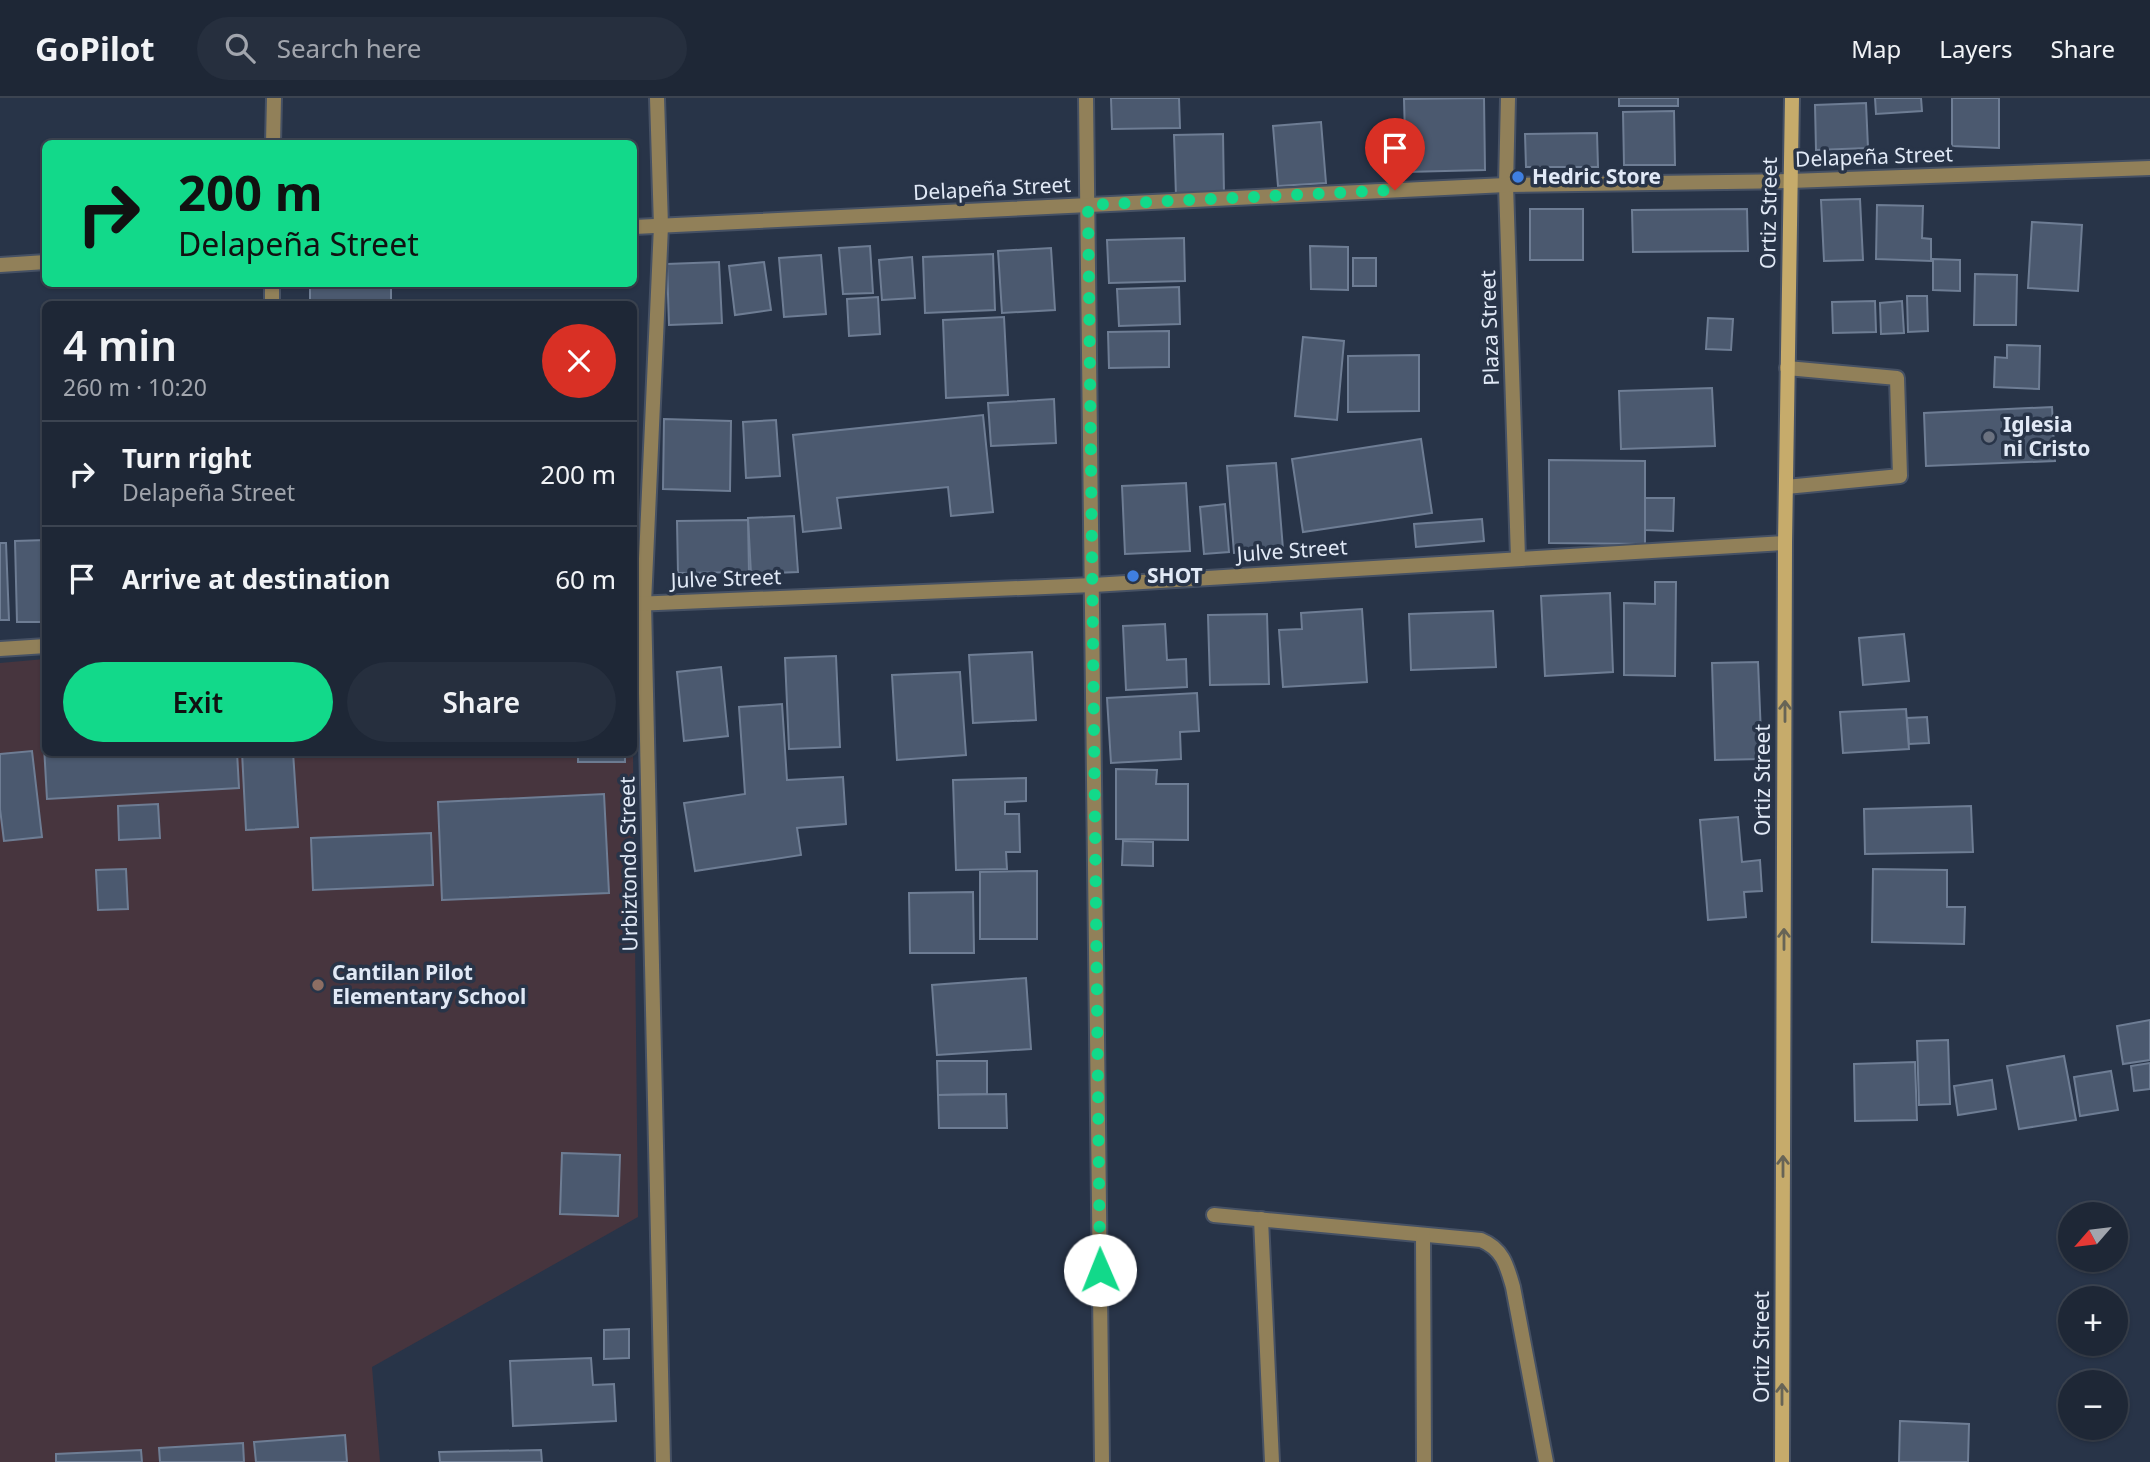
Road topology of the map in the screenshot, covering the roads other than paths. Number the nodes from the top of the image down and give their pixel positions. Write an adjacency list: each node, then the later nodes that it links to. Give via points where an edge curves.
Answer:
1 (274, 98): 6 (street)
2 (657, 98): 11 (street, Urbiztondo Street)
3 (1086, 98): 10 (street)
4 (1508, 98): 9 (street, Plaza Street)
5 (1792, 98): 8 (street, Ortiz Street)
6 (273, 140)
7 (2150, 168): 8 (street, Delapeña Street)
8 (1790, 181): 9 (street, Delapeña Street); 15 (street, Ortiz Street)
9 (1506, 185): 10 (street, Delapeña Street); 18 (street, Plaza Street)
10 (1088, 205): 11 (street, Delapeña Street); 19 (street)
11 (661, 226): 12 (street, Delapeña Street); 20 (street, Urbiztondo Street)
12 (637, 227)
13 (42, 262): 14 (street)
14 (0, 265)
15 (1787, 368): 16 (street, Ortiz Street); 16 (street, via 1897,378 1900,476)
16 (1786, 487): 17 (street, Ortiz Street)
17 (1785, 543): 18 (street, Julve Street); 31 (street, Ortiz Street, one-way to 17)
18 (1518, 558): 19 (street, Julve Street)
19 (1093, 584): 20 (street, Julve Street); 27 (street)
20 (639, 604): 26 (street, Urbiztondo Street)
21 (42, 646): 22 (street)
22 (0, 649)
23 (1214, 1215): 24 (street)
24 (1261, 1219): 25 (street); 28 (street)
25 (1423, 1235): 29 (street); 30 (street, via 1481,1240 1504,1259)
26 (663, 1462)
27 (1102, 1462)
28 (1272, 1462)
29 (1424, 1462)
30 (1546, 1462)
31 (1782, 1462)

